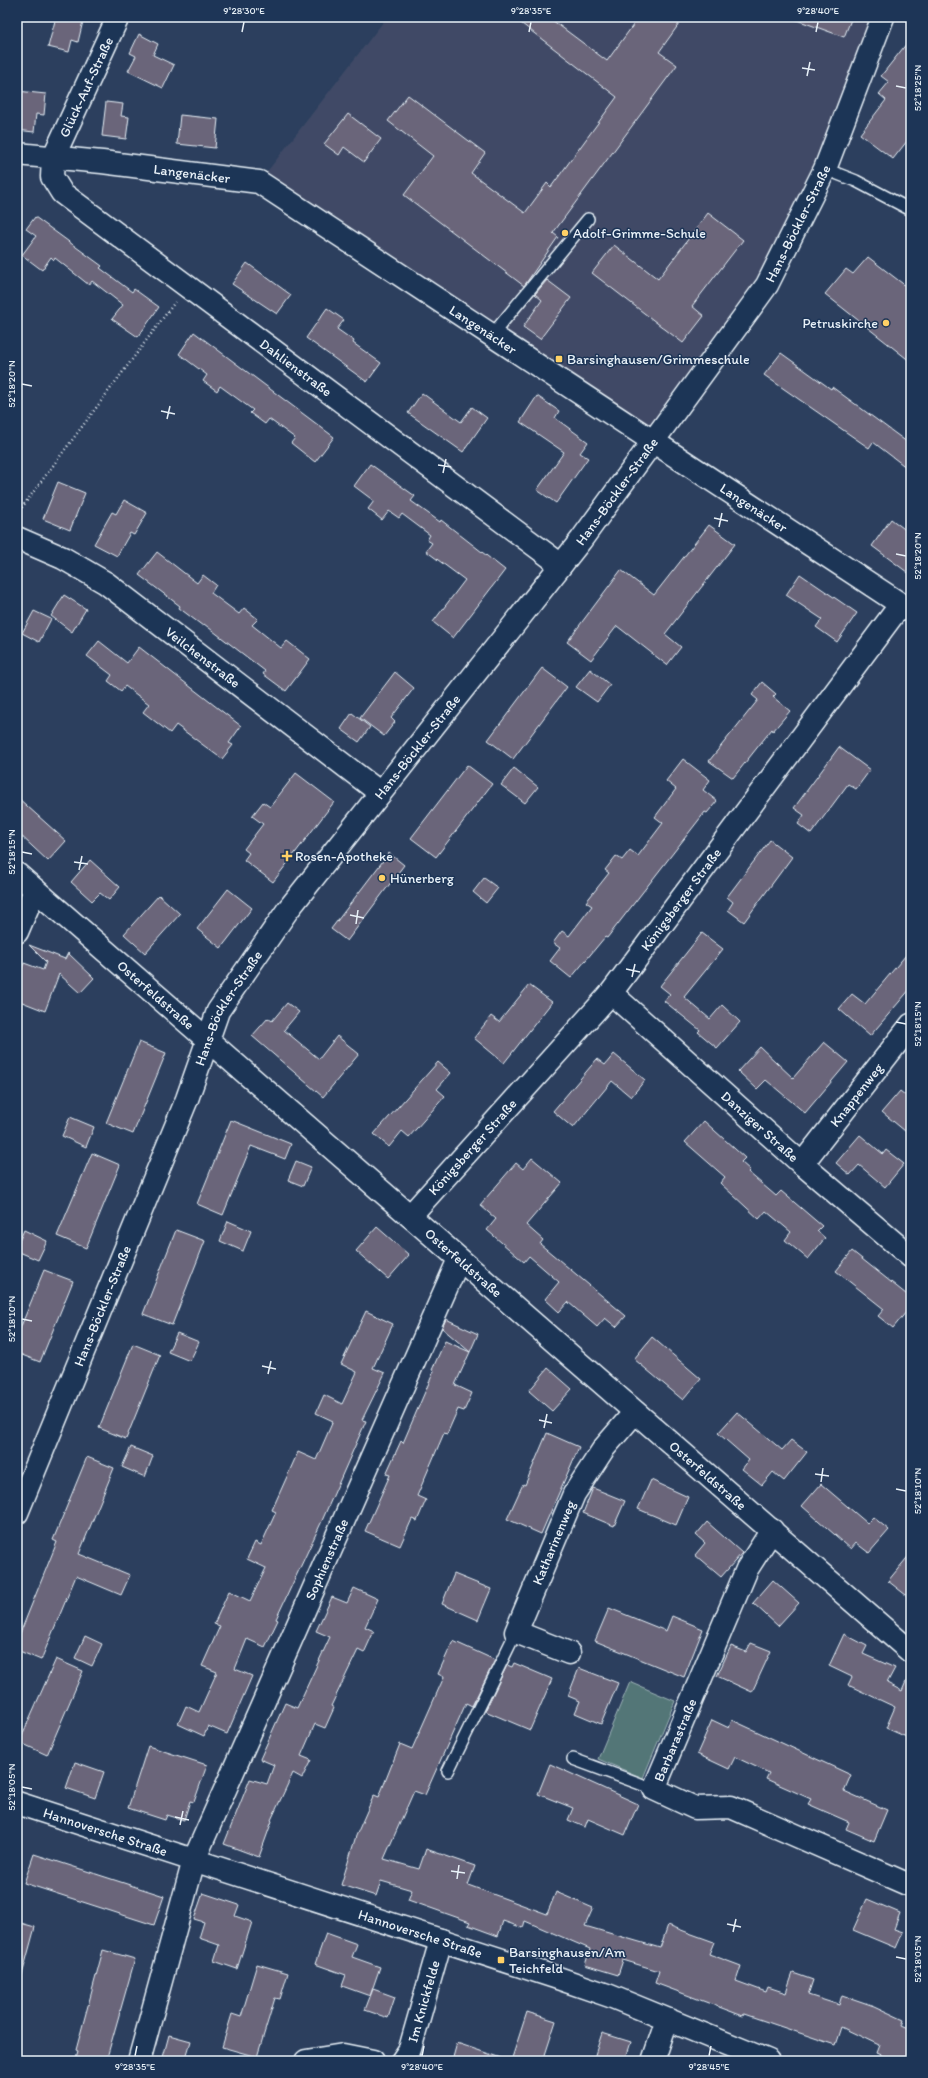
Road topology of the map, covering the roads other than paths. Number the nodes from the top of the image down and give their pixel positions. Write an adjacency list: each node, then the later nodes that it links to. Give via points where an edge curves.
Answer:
1 (118, 17): 4 (street, Glück-Auf-Straße)
2 (883, 17): 5 (street, Hans-Böckler-Straße)
3 (17, 154): 4 (street, Langenäcker)
4 (53, 158): 8 (street, Langenäcker, via 259,182); 11 (street, Dahlienstraße, via 52,177 62,193)
5 (825, 169): 6 (lane, via 856,181); 9 (street, Hans-Böckler-Straße, via 767,285)
6 (911, 210)
7 (588, 219): 8 (lane)
8 (492, 335): 9 (street, Langenäcker)
9 (652, 440): 11 (street, Hans-Böckler-Straße); 12 (street, Langenäcker)
10 (17, 538): 13 (street, Veilchenstraße, via 63,558 106,583)
11 (561, 565): 13 (street, Hans-Böckler-Straße)
12 (906, 608): 17 (street, Königsberger Straße)
13 (380, 792): 19 (street, Hans-Böckler-Straße, via 287,911 218,1011)
14 (17, 874): 15 (street, Osterfeldstraße)
15 (35, 890): 16 (street); 19 (street, Osterfeldstraße)
16 (17, 932)
17 (610, 993): 20 (street, Danziger Straße); 21 (street, Königsberger Straße)
18 (911, 1025): 20 (street, Knappenweg)
19 (207, 1040): 21 (street, Osterfeldstraße); 25 (street, Hans-Böckler-Straße, via 187,1099)
20 (802, 1164): 22 (street, Danziger Straße)
21 (410, 1216): 23 (street, Osterfeldstraße)
22 (911, 1257)
23 (459, 1259): 24 (street, Osterfeldstraße); 34 (street, Sophienstraße)
24 (635, 1412): 26 (street, Osterfeldstraße); 27 (street, Katharinenweg, via 604,1448 574,1494)
25 (17, 1513)
26 (772, 1530): 28 (street, Osterfeldstraße); 32 (street, Barbarastraße, via 747,1570)
27 (516, 1632): 29 (street); 31 (lane)
28 (911, 1652)
29 (570, 1653)
30 (573, 1758): 32 (lane)
31 (448, 1770)
32 (654, 1789): 35 (street, Barbarastraße, via 695,1808 731,1807)
33 (17, 1803): 34 (street, Hannoversche Straße)
34 (194, 1860): 36 (street, Hannoversche Straße); 38 (street)
35 (907, 1884)
36 (441, 1940): 37 (street, Hannoversche Straße, via 569,1981); 41 (street, Im Knickfelde, via 410,2049)
37 (667, 2020): 42 (street); 43 (street, Hannoversche Straße)
38 (139, 2061)
39 (306, 2061): 40 (street, via 343,2054)
40 (373, 2061)
41 (402, 2061)
42 (653, 2061)
43 (769, 2061)

